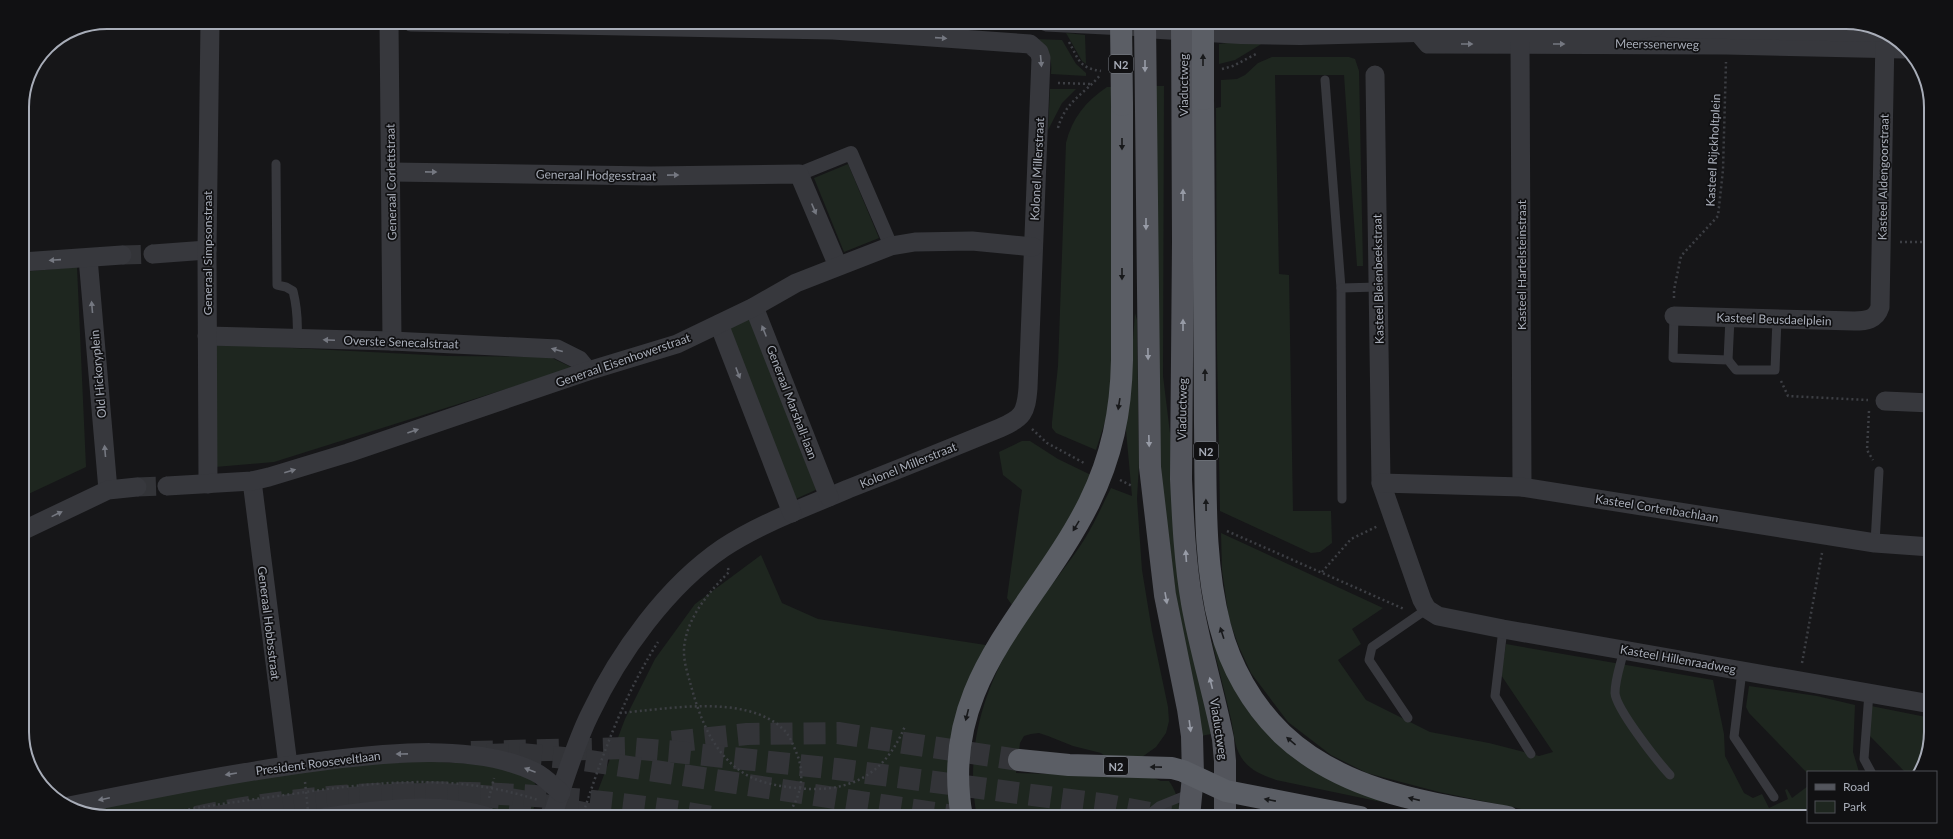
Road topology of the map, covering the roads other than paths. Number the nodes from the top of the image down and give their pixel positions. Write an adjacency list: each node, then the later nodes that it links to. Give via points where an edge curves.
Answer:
1 (210, 29): 25 (street, Generaal Simpsonstraat)
2 (389, 29): 21 (street, Generaal Corlettstraat)
3 (866, 29): 24 (street, Kolonel Millerstraat, one-way to 24, via 1030,44 1039,52 1041,83)
4 (1121, 29): 80 (highway, N2, one-way to 80, bridge, via 1122,360 1121,392 1115,433 1088,504 1056,558 989,659 974,691 964,728 959,763)
5 (1145, 29): 72 (main road, one-way to 72, via 1150,467 1165,595 1188,709 1193,750)
6 (1182, 29): 73 (main road, Viaductweg, one-way to 6, via 1223,739 1192,604 1182,513)
7 (1203, 29): 85 (highway, N2, one-way to 7, bridge, via 1385,792 1323,764 1303,751 1264,715 1228,651 1214,601 1207,516)
8 (1226, 29): 13 (street, Meerssenerweg, via 1300,34)
9 (1469, 29): 13 (street, Meerssenerweg)
10 (1596, 29): 11 (street, Meerssenerweg)
11 (1635, 29)
12 (1741, 29): 14 (street, Meerssenerweg)
13 (1417, 31): 17 (street, Meerssenerweg, one-way to 17, via 1428,44)
14 (1883, 38)
15 (1883, 38): 17 (street, Meerssenerweg, one-way to 15, via 1726,45)
16 (1884, 38): 36 (street, Kasteel Aldengoorstraat, via 1880,307)
17 (1520, 44): 52 (street, Kasteel Hartelsteinstraat)
18 (1375, 75): 31 (street, Kasteel Bleienbeekstraat)
19 (1325, 80): 32 (lane)
20 (276, 164): 40 (lane, via 277,285 293,291 298,322)
21 (392, 172): 22 (street, Generaal Hodgesstraat, one-way to 22, via 650,176); 41 (street, Generaal Corlettstraat)
22 (799, 174): 23 (street, via 851,153); 30 (street, one-way to 30)
23 (891, 246): 24 (street, Generaal Eisenhowerstraat, via 915,242 972,240); 30 (street, Generaal Eisenhowerstraat)
24 (1033, 247): 54 (street, Kolonel Millerstraat, via 1025,409 1029,424 1011,423)
25 (207, 250): 26 (street); 39 (street, Generaal Simpsonstraat)
26 (153, 254)
27 (122, 255): 28 (street)
28 (88, 258): 29 (street, one-way to 29); 53 (street, Old Hickoryplein, one-way to 28)
29 (29, 262)
30 (838, 266): 33 (street, Generaal Eisenhowerstraat, via 796,283)
31 (1378, 287): 32 (lane); 48 (street, Kasteel Bleienbeekstraat)
32 (1341, 288): 55 (lane)
33 (754, 307): 38 (street, Generaal Eisenhowerstraat); 54 (street, Generaal Marshall-laan, one-way to 33)
34 (1674, 316): 35 (street, Kasteel Beusdaelplein); 42 (lane, via 1673,358)
35 (1730, 318): 37 (street, Kasteel Beusdaelplein); 42 (lane)
36 (1873, 318): 37 (street, Kasteel Beusdaelplein, via 1865,321)
37 (1776, 319): 42 (lane, via 1775,370 1736,370)
38 (719, 324): 43 (street, Generaal Eisenhowerstraat, via 676,344); 56 (street, one-way to 56)
39 (207, 336): 40 (street, Overste Senecalstraat); 49 (street, Generaal Simpsonstraat)
40 (297, 338): 41 (street, Overste Senecalstraat, one-way to 40)
41 (392, 341): 43 (street, Overste Senecalstraat, one-way to 41, via 579,360 557,349)
42 (1728, 360)
43 (588, 371): 47 (street, Generaal Eisenhowerstraat, one-way to 43, via 348,453)
44 (1885, 401): 45 (street)
45 (1924, 403)
46 (1879, 471): 58 (lane)
47 (252, 481): 49 (street, Generaal Eisenhowerstraat); 69 (street, Generaal Hobbsstraat)
48 (1381, 483): 52 (street, Kasteel Cortenbachlaan); 60 (street, via 1422,600)
49 (208, 484): 51 (street)
50 (137, 486): 53 (street)
51 (167, 486)
52 (1522, 487): 58 (street, Kasteel Cortenbachlaan)
53 (108, 490): 57 (street, one-way to 53)
54 (829, 497): 56 (street, Kolonel Millerstraat)
55 (1342, 499)
56 (792, 513): 74 (street, Kolonel Millerstraat, via 746,534 722,549 676,589 649,620 618,664 590,715)
57 (29, 527)
58 (1875, 543): 59 (street, Kasteel Cortenbachlaan)
59 (1924, 546)
60 (1428, 609): 61 (street, Kasteel Hillenraadweg, via 1438,616); 66 (lane, via 1372,647 1369,660)
61 (1503, 629): 62 (street, Kasteel Hillenraadweg); 67 (lane, via 1495,696)
62 (1624, 650): 63 (street, Kasteel Hillenraadweg); 71 (lane, via 1615,694 1625,716)
63 (1742, 670): 64 (street, Kasteel Hillenraadweg); 75 (lane, via 1734,737)
64 (1869, 693): 65 (street, Kasteel Hillenraadweg); 70 (lane, via 1864,759)
65 (1924, 703)
66 (1408, 718)
67 (1531, 754)
68 (1020, 760): 72 (highway, N2, one-way to 68, via 1183,771 1167,767 1068,765)
69 (295, 764): 74 (street, President Rooseveltlaan, one-way to 69, via 538,774 498,760 461,755 376,754); 76 (street, President Rooseveltlaan, one-way to 76)
70 (1870, 771)
71 (1670, 775)
72 (1193, 784): 73 (highway); 81 (lane); 82 (main road)
73 (1226, 791): 83 (main road, Viaductweg); 84 (highway, one-way to 73)
74 (560, 793): 79 (street, Kolonel Millerstraat)
75 (1774, 796)
76 (78, 804)
77 (378, 810): 78 (street)
78 (445, 810)
79 (554, 810)
80 (961, 810)
81 (1154, 810)
82 (1190, 810)
83 (1225, 810)
84 (1324, 810)
85 (1471, 810)

